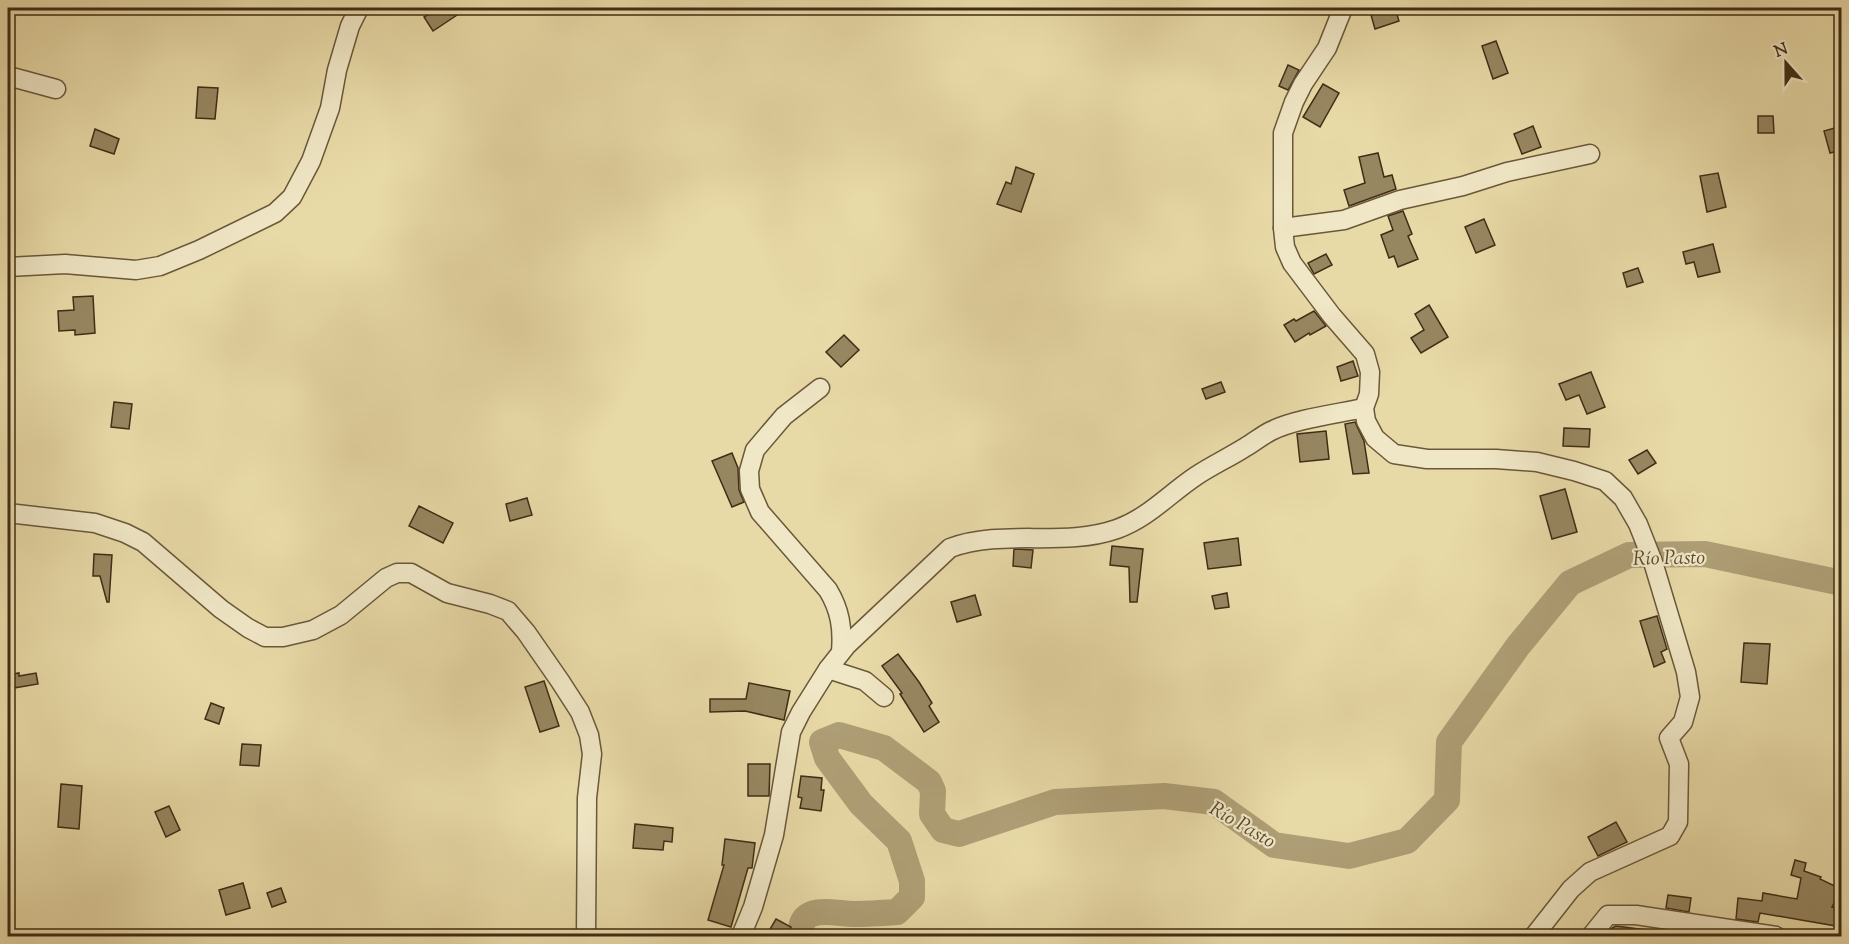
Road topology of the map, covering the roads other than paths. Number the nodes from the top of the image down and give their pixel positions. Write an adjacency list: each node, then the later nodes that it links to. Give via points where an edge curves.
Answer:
1 (359, 8): 7 (street, via 350,26 330,108 311,161 292,197 275,213 160,266 136,270 65,264)
2 (1343, 8): 6 (street, via 1327,48 1294,102 1283,133)
3 (8, 76): 4 (street)
4 (56, 89)
5 (1590, 154): 6 (street, via 1400,200 1344,220)
6 (1283, 228): 9 (street, via 1292,263 1365,354 1370,372)
7 (8, 267)
8 (820, 388): 11 (street, via 784,416 755,450 749,471 750,489 760,512 836,604 843,628)
9 (1364, 408): 11 (street, via 1271,431 1196,476 1140,520 1115,530 1044,540 969,541 950,548); 16 (street, via 1375,438 1394,454 1427,459 1537,462 1605,481 1623,498 1653,562 1690,697 1683,722 1669,738 1679,764 1678,822 1670,836 1590,872 1571,889)
10 (8, 513): 14 (street, via 94,523 125,533 143,542 221,609 265,637 283,638 313,630 341,615 397,573 411,573 447,593 508,611 560,681 590,735)
11 (842, 652): 12 (street)
12 (828, 669): 13 (street, via 865,681); 15 (street, via 791,732 774,835)
13 (884, 697)
14 (586, 936)
15 (741, 936)
16 (1534, 936)
17 (1591, 936): 18 (street, via 1608,915 1646,916)
18 (1774, 936)

